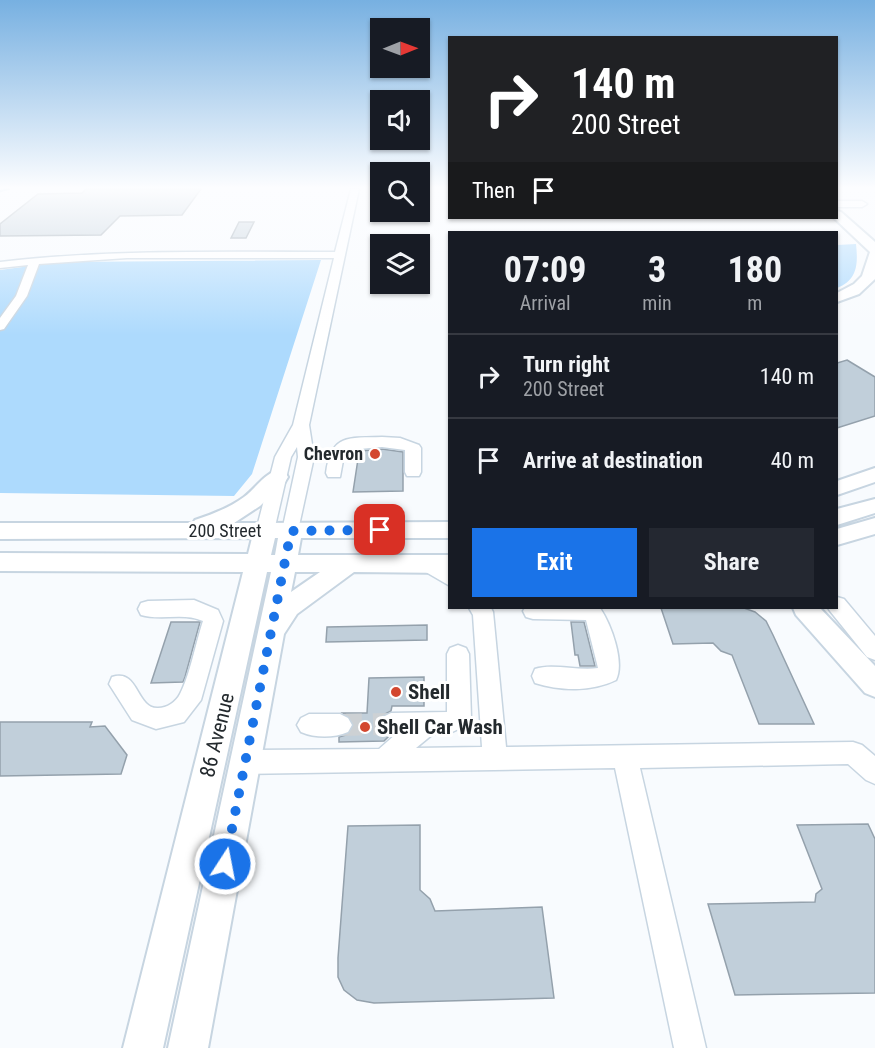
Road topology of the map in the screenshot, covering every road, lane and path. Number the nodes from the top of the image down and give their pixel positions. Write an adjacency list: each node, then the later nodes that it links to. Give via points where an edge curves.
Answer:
1 (344, 238): 5 (street, 86 Avenue)
2 (863, 238): 3 (main road)
3 (875, 249)
4 (875, 254): 9 (main road, via 867,279)
5 (340, 255): 6 (street); 12 (street, 86 Avenue)
6 (35, 260): 7 (street); 11 (street, via 22,298)
7 (1, 272)
8 (875, 290): 10 (main road)
9 (838, 297)
10 (838, 309)
11 (0, 326)
12 (301, 425): 16 (street, 86 Avenue, via 283,457); 24 (street, 86 Avenue, via 306,457)
13 (413, 472): 14 (street, via 413,448 399,442 340,446)
14 (334, 473)
15 (875, 475): 17 (main road)
16 (278, 477): 23 (street, 86 Avenue); 25 (main road, via 248,507)
17 (838, 488)
18 (875, 506): 19 (main road)
19 (838, 517)
20 (875, 526): 26 (main road)
21 (448, 530): 24 (main road, 200 Street)
22 (0, 531): 25 (main road, 200 Street)
23 (265, 531): 24 (main road, 200 Street); 25 (main road, 200 Street); 28 (main road, 86 Avenue)
24 (291, 531): 29 (main road, 86 Avenue)
25 (179, 532)
26 (838, 537)
27 (0, 562): 28 (main road, 200 Street)
28 (257, 563): 29 (main road, 200 Street); 54 (main road, 86 Avenue)
29 (284, 563): 30 (main road, 200 Street); 39 (main road, 86 Avenue)
30 (350, 563): 31 (main road, 200 Street); 39 (main road, via 288,607)
31 (426, 563): 32 (main road, 200 Street); 33 (street)
32 (448, 564)
33 (448, 578)
34 (838, 606): 40 (street)
35 (148, 609): 43 (street, via 194,608 213,621 190,700 176,715 150,718 140,713)
36 (482, 609): 50 (street)
37 (806, 609): 44 (main road)
38 (533, 611): 42 (street, via 593,613 609,668 608,673 598,678)
39 (270, 634): 52 (main road, 86 Avenue)
40 (875, 651)
41 (458, 654): 46 (street, via 459,718)
42 (543, 676)
43 (120, 684)
44 (875, 685)
45 (391, 724): 46 (street)
46 (427, 724): 51 (street)
47 (309, 725): 48 (street)
48 (340, 725)
49 (625, 755): 50 (street); 53 (street, via 853,753); 56 (street)
50 (495, 757): 51 (street)
51 (386, 758): 52 (street)
52 (246, 762): 55 (main road, 86 Avenue)
53 (875, 772)
54 (143, 1048)
55 (188, 1048)
56 (690, 1048)

